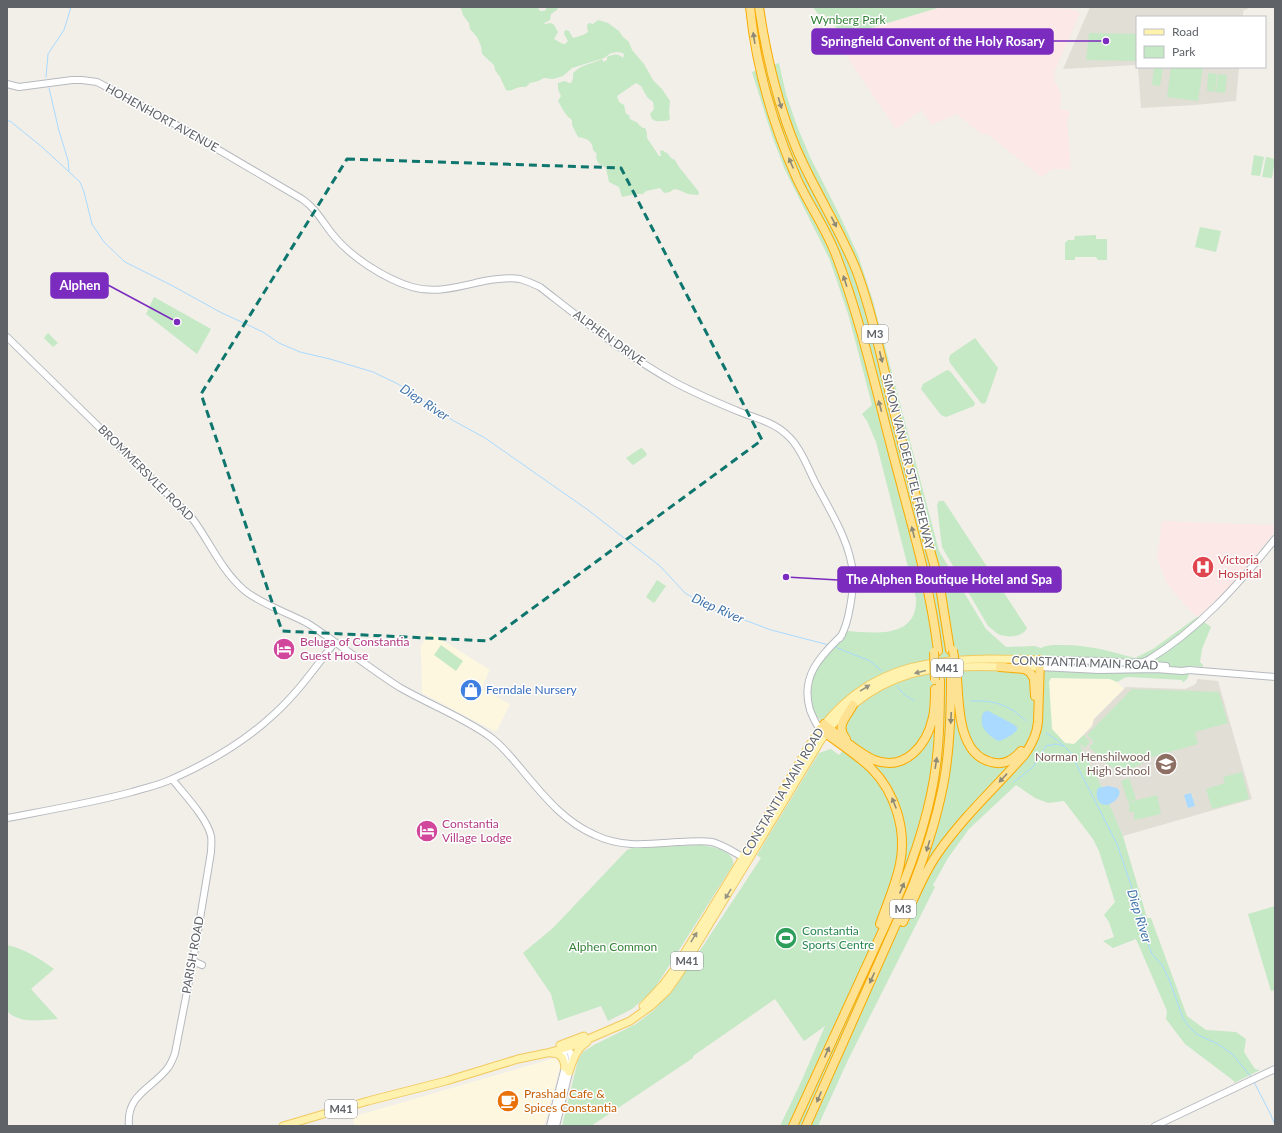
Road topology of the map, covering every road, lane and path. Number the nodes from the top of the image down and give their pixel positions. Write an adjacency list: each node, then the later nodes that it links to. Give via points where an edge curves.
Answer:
1 (750, 7): 17 (highway, SIMON VAN DER STEL FREEWAY / M3, one-way to 1, bridge, via 923,570 870,368 845,279 826,232 798,181 768,100 754,39)
2 (759, 7): 16 (highway, SIMON VAN DER STEL FREEWAY / M3, one-way to 16, bridge, via 769,66 785,120 808,174 846,246 881,355 936,572)
3 (7, 84): 4 (street, HOHENHORT AVENUE, via 19,87 82,80 97,82 156,113)
4 (263, 176): 20 (street, ALPHEN DRIVE, via 309,203 340,243 392,280 427,290 508,278 531,283 646,365 712,401 768,423 790,438 840,531 848,549 853,576 853,594 846,629 820,659 810,676 807,692 811,710)
5 (7, 337): 7 (street, BROMMERSVLEI ROAD, via 192,518 225,570 244,589 256,598 307,623)
6 (1275, 539): 8 (street, via 1211,611)
7 (335, 642): 22 (street, via 288,701 258,728 220,754); 24 (street, BROMMERSVLEI ROAD, via 398,686 490,736 556,809 594,835 626,844 712,842)
8 (1155, 656): 9 (street, via 1145,662); 11 (street)
9 (1127, 662): 10 (street, CONSTANTIA MAIN ROAD / M41); 11 (street, CONSTANTIA MAIN ROAD / M41)
10 (1038, 664): 12 (main road, CONSTANTIA MAIN ROAD / M41); 13 (street, CONSTANTIA MAIN ROAD / M41, via 1098,670); 18 (highway); 20 (main road, CONSTANTIA MAIN ROAD / M41, one-way to 10, via 839,708 858,692 883,678 909,668 945,661); 26 (highway, one-way to 26, via 1038,722 1031,746 959,826 937,855 885,958)
11 (1149, 664): 13 (street); 14 (street, CONSTANTIA MAIN ROAD / M41)
12 (1000, 667): 18 (highway, via 1030,672); 19 (main road, CONSTANTIA MAIN ROAD / M41, one-way to 19, via 945,668 917,673 887,683)
13 (1132, 669): 14 (street, CONSTANTIA MAIN ROAD / M41)
14 (1189, 670): 15 (street, CONSTANTIA MAIN ROAD / M41)
15 (1275, 677)
16 (954, 679): 18 (highway, via 964,734 977,755 989,762 1010,761 1021,751 1032,728); 26 (highway, M3, one-way to 26, via 948,754 937,815 912,888)
17 (938, 680): 21 (highway, via 931,725 923,742 908,758 884,763 867,756); 28 (highway, M3, one-way to 17, via 903,885 923,827 937,758 940,707)
18 (1035, 696)
19 (853, 705): 20 (main road, CONSTANTIA MAIN ROAD / M41); 21 (highway, via 841,727 842,734)
20 (825, 728): 21 (highway); 24 (main road, CONSTANTIA MAIN ROAD / M41); 28 (highway, one-way to 20, via 897,877 901,862 901,830 894,802 880,779)
21 (849, 743)
22 (172, 779): 23 (street, via 116,796); 25 (street, PARISH ROAD, via 204,820 211,837 211,852)
23 (7, 818)
24 (746, 859): 29 (main road, CONSTANTIA MAIN ROAD / M41, one-way to 29, via 683,969 667,991 630,1021); 30 (main road, CONSTANTIA MAIN ROAD / M41, one-way to 24, via 628,1017 648,1003 674,970)
25 (193, 961): 27 (street); 35 (street, PARISH ROAD, via 171,1064 135,1099 130,1109)
26 (879, 964): 40 (highway, M3, one-way to 40)
27 (202, 965)
28 (862, 974): 39 (highway, M3, one-way to 28)
29 (600, 1035): 30 (main road, CONSTANTIA MAIN ROAD / M41); 34 (main road, via 580,1048)
30 (564, 1046): 31 (main road, CONSTANTIA MAIN ROAD / M41); 32 (main road, CONSTANTIA MAIN ROAD / M41); 34 (street, via 572,1057)
31 (547, 1054): 32 (main road, CONSTANTIA MAIN ROAD / M41); 34 (main road, via 560,1054)
32 (518, 1059): 36 (main road, CONSTANTIA MAIN ROAD / M41)
33 (1275, 1069): 41 (street)
34 (567, 1070): 37 (street); 38 (street)
35 (129, 1126)
36 (283, 1126)
37 (550, 1126)
38 (556, 1126)
39 (794, 1126)
40 (806, 1126)
41 (1155, 1126)

